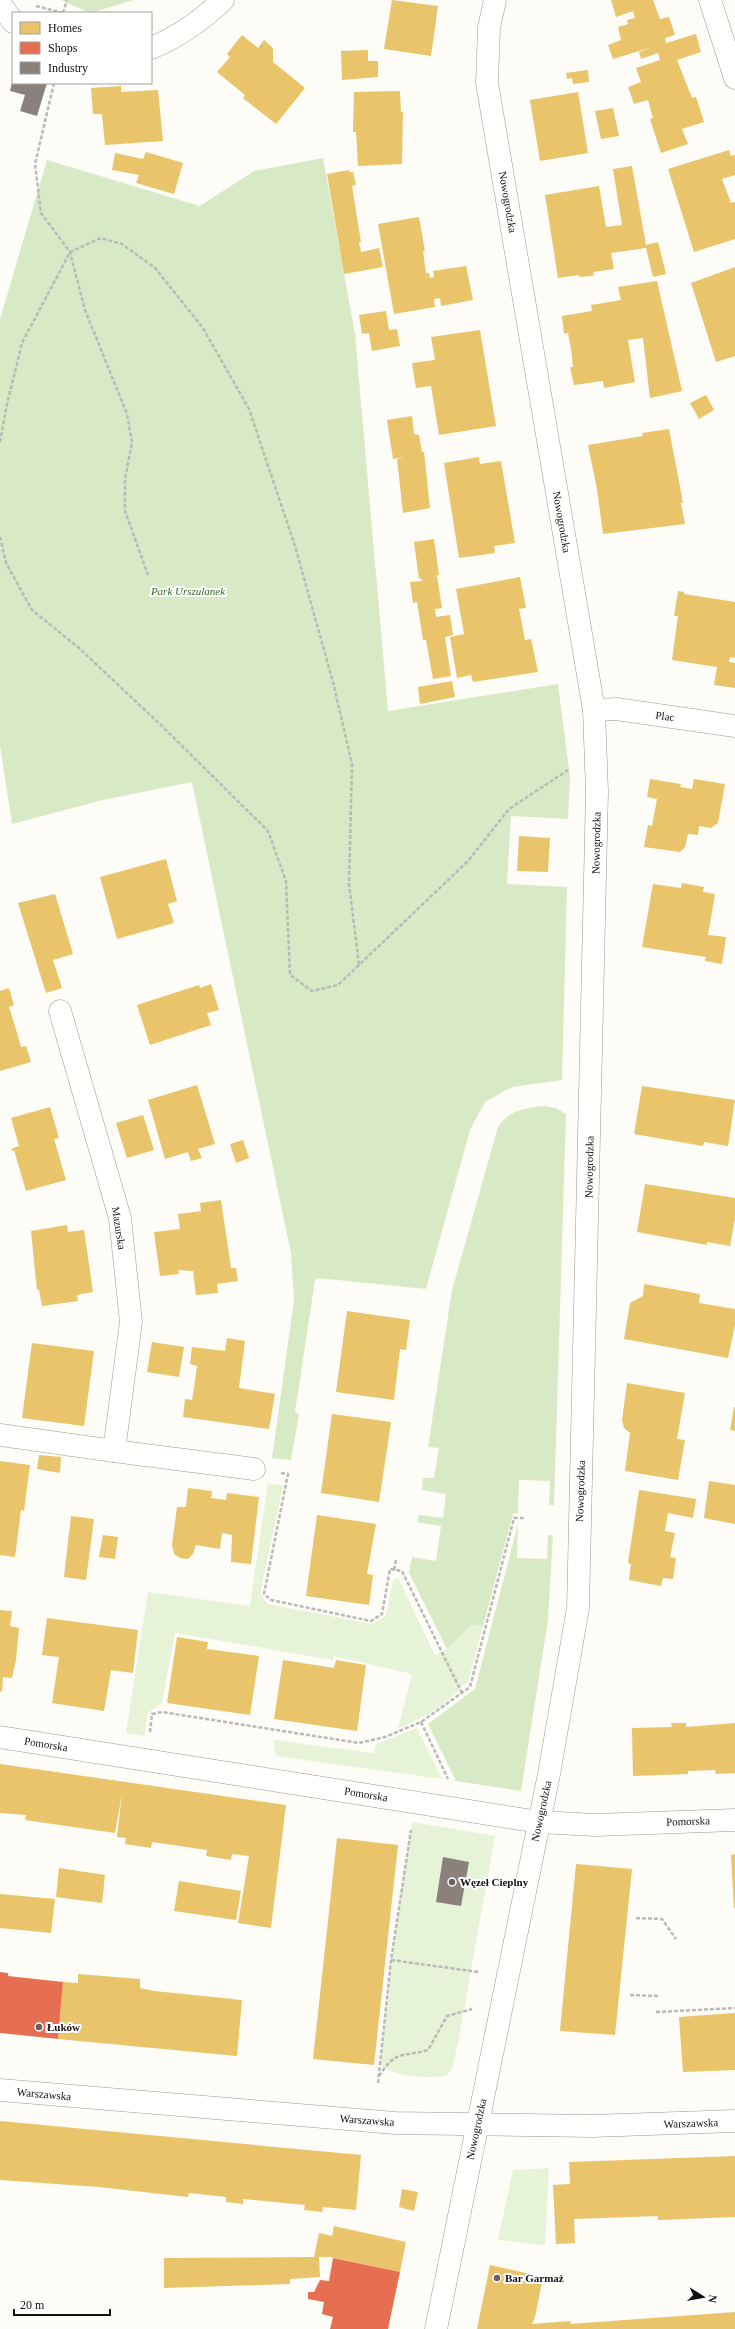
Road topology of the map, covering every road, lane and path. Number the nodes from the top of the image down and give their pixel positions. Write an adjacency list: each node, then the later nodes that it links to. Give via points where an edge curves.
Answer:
1 (67, 0): 6 (path)
2 (223, 0): 8 (street, via 201,21)
3 (494, 0): 15 (street, Nowogrodzka, via 489,28 488,83)
4 (710, 0): 9 (street)
5 (0, 3): 7 (street)
6 (63, 12)
7 (12, 21)
8 (152, 48)
9 (735, 78)
10 (54, 84): 11 (path, via 35,164 41,212)
11 (70, 252): 12 (path, via 22,343); 14 (path, via 85,310 127,414 132,444 125,479 125,511); 18 (path, via 101,238 122,244 155,268 203,328 249,409 297,554 333,682 352,764 349,884)
12 (0, 442)
13 (0, 537): 18 (path, via 6,563 32,610 79,648 268,831 286,881 290,975 312,991 338,985)
14 (148, 574)
15 (594, 710): 16 (street, Plac, via 616,709); 33 (street, Nowogrodzka, via 597,792 578,1608)
16 (735, 726)
17 (570, 768): 18 (path, via 509,809 468,861)
18 (359, 965)
19 (60, 1011): 21 (street, Mazurska, via 120,1218 131,1322)
20 (0, 1435): 21 (street)
21 (114, 1451): 22 (street)
22 (254, 1469): 25 (path, via 288,1474 264,1594 271,1600 371,1621 382,1614 390,1569)
23 (525, 1518): 26 (path, via 514,1518 470,1686)
24 (396, 1560): 25 (path)
25 (394, 1570): 26 (path, via 402,1571)
26 (462, 1693): 27 (path)
27 (421, 1722): 28 (path, via 385,1737 360,1743 162,1712 152,1714); 30 (path)
28 (149, 1734)
29 (0, 1737): 33 (street, Pomorska)
30 (448, 1778)
31 (735, 1820): 33 (street, Pomorska, via 595,1825)
32 (412, 1822): 36 (path)
33 (539, 1822): 47 (street, Nowogrodzka)
34 (636, 1918): 35 (path, via 662,1919)
35 (676, 1939)
36 (391, 1960): 37 (path); 43 (path)
37 (479, 1972)
38 (630, 1995): 39 (path)
39 (658, 1996)
40 (735, 2008): 42 (path)
41 (472, 2009): 43 (path, via 447,2016 428,2050 395,2057)
42 (656, 2012)
43 (379, 2076): 44 (path)
44 (378, 2083)
45 (0, 2090): 47 (street, Warszawska, via 395,2123)
46 (735, 2121): 47 (street, Warszawska, via 592,2126)
47 (477, 2124): 48 (street, Nowogrodzka)
48 (436, 2329)

